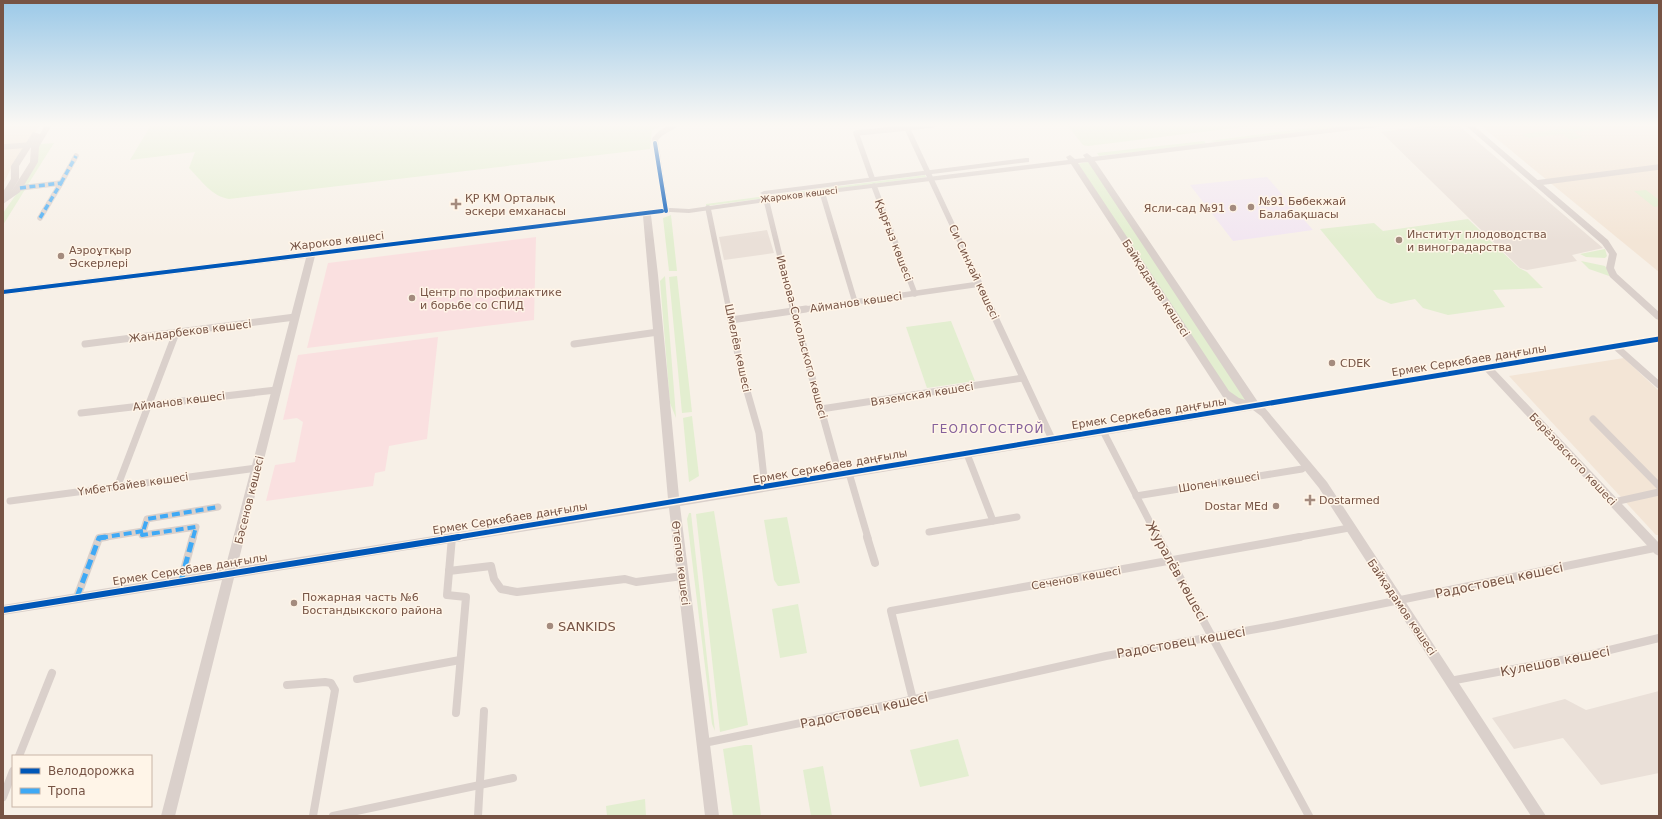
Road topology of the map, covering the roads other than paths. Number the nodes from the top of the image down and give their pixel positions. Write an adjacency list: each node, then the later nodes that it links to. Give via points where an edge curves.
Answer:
1 (17, 163): 18 (street, via 15,179)
2 (34, 163): 20 (street, via 16,192)
3 (72, 163): 14 (street)
4 (659, 163): 22 (street)
5 (866, 163): 13 (street, Қырғыз көшесі)
6 (923, 163): 12 (street, Си Синхай көшесі)
7 (1027, 163): 12 (street, Жароков көшесі)
8 (1074, 163): 40 (street, Байқадамов көшесі)
9 (1093, 163): 37 (street, Байқадамов көшесі)
10 (1512, 163): 15 (street)
11 (1659, 167): 15 (street)
12 (929, 175): 13 (street, Жароков көшесі); 26 (street, Си Синхай көшесі)
13 (873, 182): 17 (street, Жароков көшесі); 22 (street, Жароков көшесі, via 764,192 688,205); 28 (street, Қырғыз көшесі)
14 (61, 183): 16 (street); 24 (street)
15 (1536, 184): 32 (street, via 1605,242 1612,254 1610,268 1614,275)
16 (20, 188)
17 (822, 192): 19 (street, Жароков көшесі); 29 (street)
18 (3, 198)
19 (766, 199): 21 (street, Жароков көшесі); 30 (street, Иванова-Сокольского көшесі)
20 (3, 202)
21 (708, 208): 22 (street, Жароков көшесі); 33 (street, Шмелёв көшесі)
22 (670, 211): 23 (street, Жароков көшесі)
23 (647, 213): 25 (street, Жароков көшесі); 34 (street, Өтепов көшесі)
24 (40, 218)
25 (311, 254): 27 (street, Жароков көшесі); 31 (street, Бәсенов көшесі)
26 (980, 284): 28 (street, Айманов көшесі); 43 (street, Си Синхай көшесі)
27 (3, 292)
28 (915, 294): 29 (street, Айманов көшесі)
29 (854, 302): 30 (street, Айманов көшесі)
30 (793, 311): 33 (street, Айманов көшесі); 48 (street, Иванова-Сокольского көшесі)
31 (295, 317): 35 (street, Жандарбеков көшесі); 45 (street, Бәсенов көшесі)
32 (1659, 317)
33 (731, 320): 59 (street, Шмелёв көшесі, via 741,370 759,433)
34 (658, 332): 39 (street); 63 (street, Өтепов көшесі)
35 (176, 333): 38 (street, Жандарбеков көшесі); 46 (street)
36 (1659, 339): 41 (street, Ермек Серкебаев даңғылы)
37 (1210, 341): 40 (street); 47 (street, Байқадамов көшесі)
38 (85, 344)
39 (574, 344)
40 (1193, 344): 47 (street, Байқадамов көшесі, via 1226,394 1236,401)
41 (1615, 346): 42 (street, Ермек Серкебаев даңғылы); 44 (street)
42 (1487, 367): 47 (street, Ермек Серкебаев даңғылы); 64 (street, Берёзовского көшесі)
43 (1023, 378): 48 (street, Вяземская көшесі); 52 (street, Си Синхай көшесі)
44 (1657, 382)
45 (276, 390): 46 (street, Айманов көшесі); 54 (street, Бәсенов көшесі)
46 (149, 405): 49 (street, Айманов көшесі); 57 (street)
47 (1255, 406): 51 (street, Ермек Серкебаев даңғылы); 68 (street, Байқадамов көшесі, via 1265,413 1310,468)
48 (821, 409): 56 (street, Иванова-Сокольского көшесі)
49 (81, 413)
50 (1593, 419): 58 (street)
51 (1103, 431): 52 (street, Ермек Серкебаев даңғылы); 61 (street, Журалёв көшесі)
52 (1052, 439): 53 (street, Ермек Серкебаев даңғылы)
53 (967, 454): 56 (street, Ермек Серкебаев даңғылы); 67 (street)
54 (257, 468): 57 (street, Үмбетбайев көшесі); 76 (street, Бәсенов көшесі)
55 (1302, 469): 61 (street, Шопен көшесі)
56 (844, 474): 59 (street, Ермек Серкебаев даңғылы); 74 (street, Иванова-Сокольского көшесі)
57 (118, 485): 62 (street, Үмбетбайев көшесі)
58 (1659, 486)
59 (765, 487): 63 (street, Ермек Серкебаев даңғылы)
60 (1659, 492): 64 (street)
61 (1136, 496): 73 (street, Журалёв көшесі)
62 (10, 501)
63 (674, 502): 71 (street, Ермек Серкебаев даңғылы); 77 (street, Өтепов көшесі)
64 (1614, 502): 72 (street, Берёзовского көшесі)
65 (218, 507): 69 (street, via 147,519)
66 (1016, 517): 67 (street)
67 (993, 521): 70 (street)
68 (1349, 528): 73 (street, Сеченов көшесі); 80 (street, Байқадамов көшесі)
69 (143, 531): 78 (street, via 142,535 196,527); 79 (street, via 99,538)
70 (929, 532)
71 (452, 537): 75 (street); 76 (street, Ермек Серкебаев даңғылы)
72 (1658, 549): 80 (street, Радостовец көшесі)
73 (1171, 562): 82 (street, Журалёв көшесі); 89 (street, Сеченов көшесі, via 891,611)
74 (875, 563)
75 (449, 571): 77 (street, via 491,566 494,579 501,589 517,592 625,579 636,582); 84 (street, via 447,595 466,597)
76 (230, 572): 78 (street, Ермек Серкебаев даңғылы); 98 (street, Бәсенов көшесі)
77 (683, 576): 92 (street, Өтепов көшесі)
78 (181, 580): 79 (street, Ермек Серкебаев даңғылы)
79 (77, 597): 81 (street, Ермек Серкебаев даңғылы)
80 (1398, 601): 82 (street, Радостовец көшесі); 87 (street, Байқадамов көшесі)
81 (3, 610)
82 (1213, 636): 89 (street, Радостовец көшесі, via 1106,656 956,693); 103 (street, Журалёв көшесі)
83 (1659, 638): 87 (street, Кулешов көшесі, via 1593,654)
84 (460, 660): 86 (street); 91 (street)
85 (52, 673): 93 (street)
86 (357, 679)
87 (1450, 681): 104 (street, Байқадамов көшесі)
88 (287, 685): 99 (street, via 314,680 325,681 331,683 336,690)
89 (913, 700): 92 (street, Радостовец көшесі)
90 (484, 711): 96 (street)
91 (456, 713)
92 (704, 743): 102 (street, Өтепов көшесі)
93 (18, 755)
94 (12, 774): 97 (street)
95 (513, 778): 96 (street)
96 (479, 785): 100 (street); 101 (street)
97 (3, 797)
98 (168, 816)
99 (313, 816)
100 (333, 816)
101 (478, 816)
102 (712, 816)
103 (1309, 816)
104 (1539, 816)

